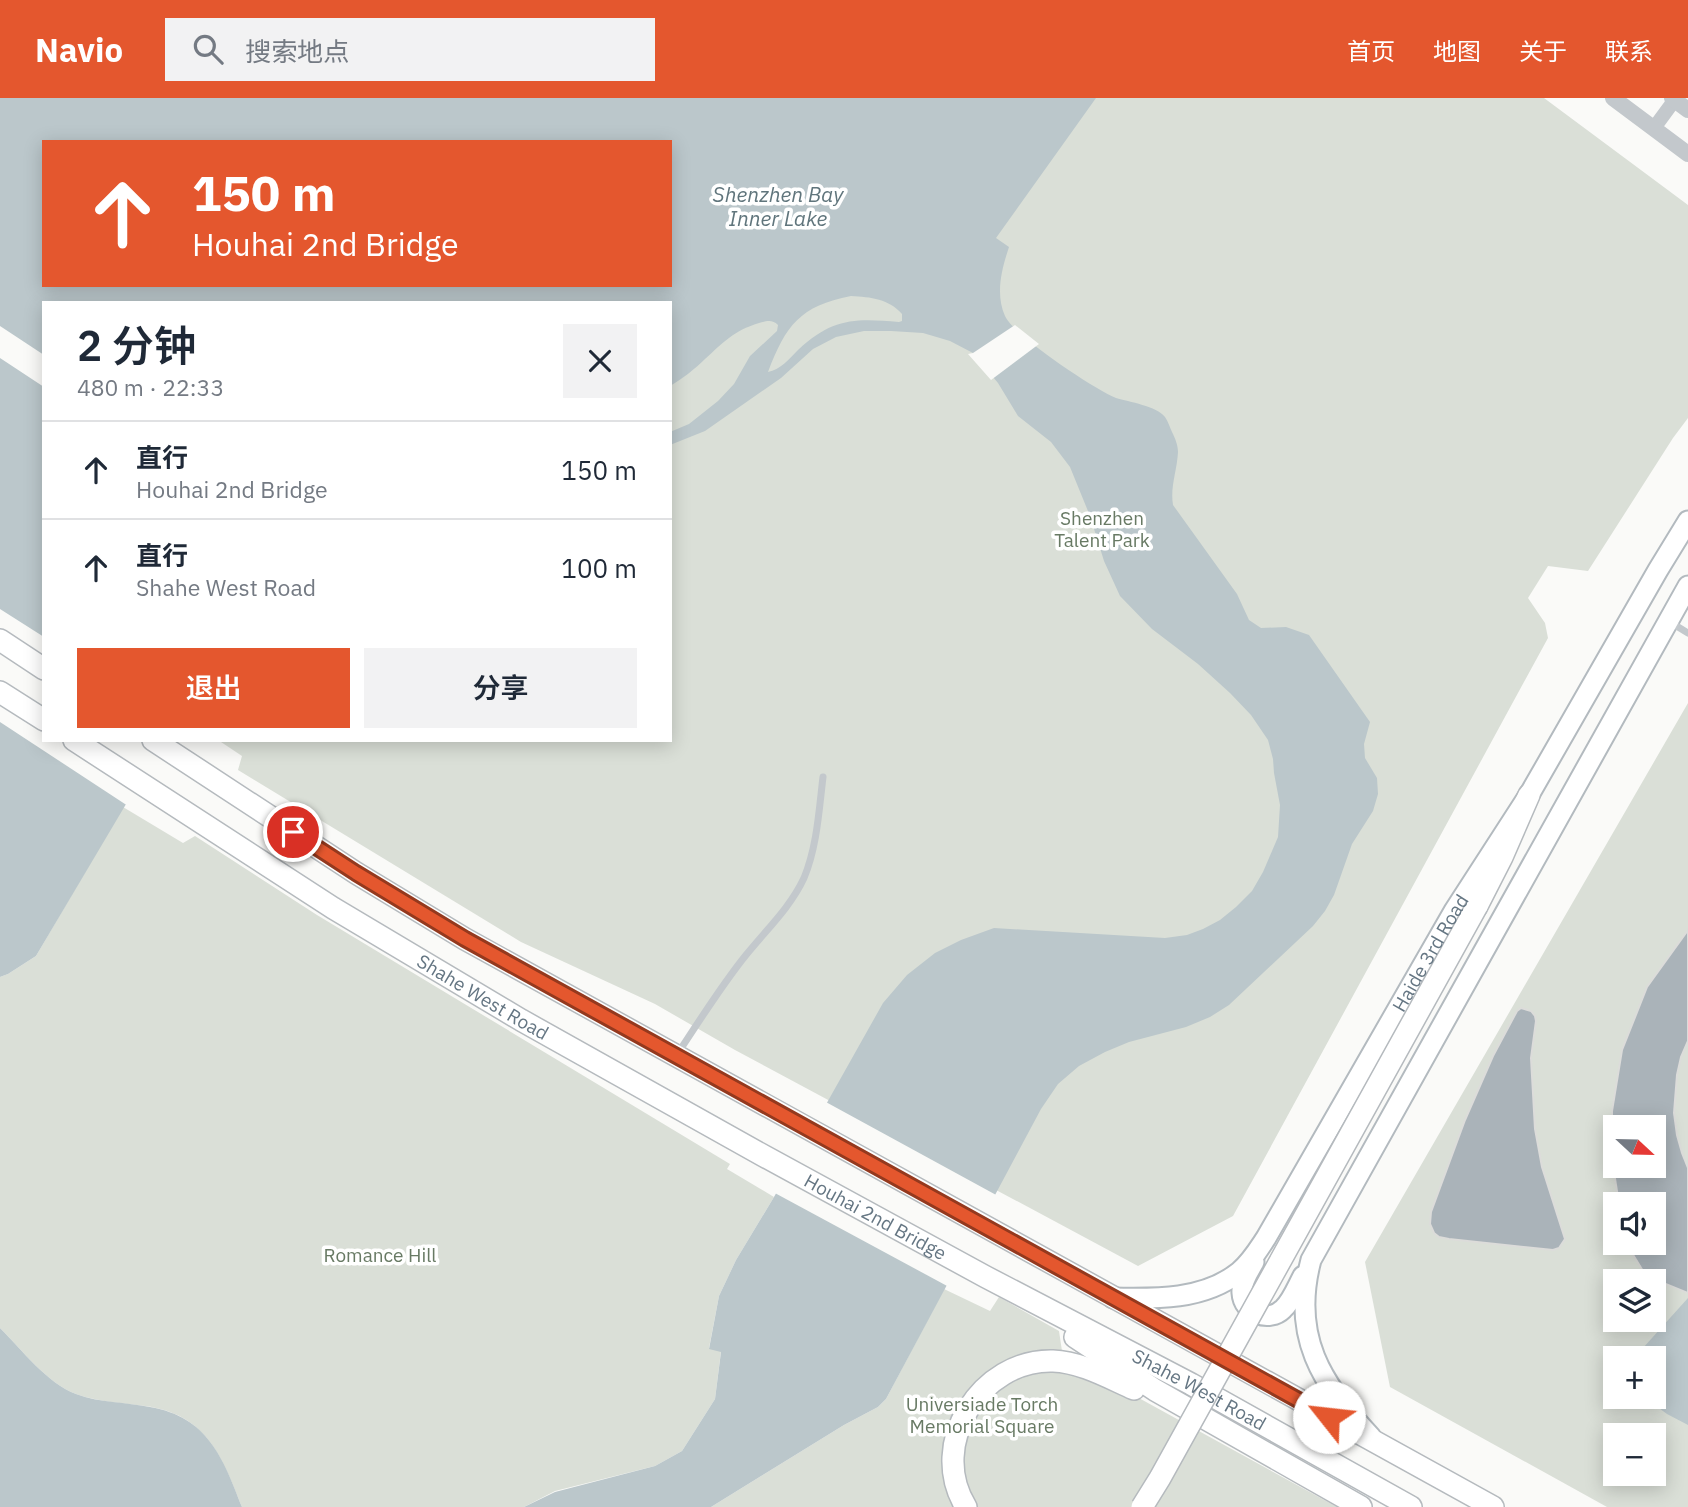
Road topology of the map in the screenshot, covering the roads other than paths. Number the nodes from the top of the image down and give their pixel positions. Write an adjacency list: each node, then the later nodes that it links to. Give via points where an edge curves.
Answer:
1 (1613, 98): 3 (street)
2 (1678, 102): 3 (street)
3 (1654, 128): 4 (street)
4 (1688, 154)
5 (1688, 521): 16 (main road, Haide 3rd Road)
6 (1688, 586): 7 (main road)
7 (1667, 621): 8 (lane); 18 (main road)
8 (1688, 632)
9 (0, 640): 10 (main road)
10 (42, 667)
11 (0, 692): 12 (main road)
12 (42, 719)
13 (77, 742): 20 (main road, Shahe West Road, via 333,908)
14 (156, 742): 19 (main road, via 465,939)
15 (823, 777): 19 (lane, via 812,852 795,895 735,969)
16 (1529, 795): 17 (main road); 21 (main road, Haide 3rd Road, via 1454,911)
17 (1502, 857): 18 (main road); 28 (main road, bridge)
18 (1528, 871): 22 (main road)
19 (675, 1056): 24 (main road, Shahe West Road)
20 (764, 1156): 23 (main road, Houhai 2nd Bridge)
21 (1266, 1238): 22 (main road, via 1242,1293 1249,1308 1259,1315 1284,1309); 24 (main road, Haide 3rd Road, via 1239,1271 1210,1287 1165,1298)
22 (1311, 1259): 26 (main road, via 1304,1294 1311,1349 1338,1398)
23 (986, 1277): 25 (main road); 30 (main road, Shahe West Road)
24 (1113, 1298): 26 (main road, Shahe West Road)
25 (1191, 1412): 27 (main road, via 1065,1362 1037,1362 1010,1370 984,1388 957,1433 954,1470); 29 (main road)
26 (1377, 1443): 31 (main road, Shahe West Road)
27 (966, 1507)
28 (1142, 1507)
29 (1361, 1507)
30 (1411, 1507)
31 (1493, 1507)

